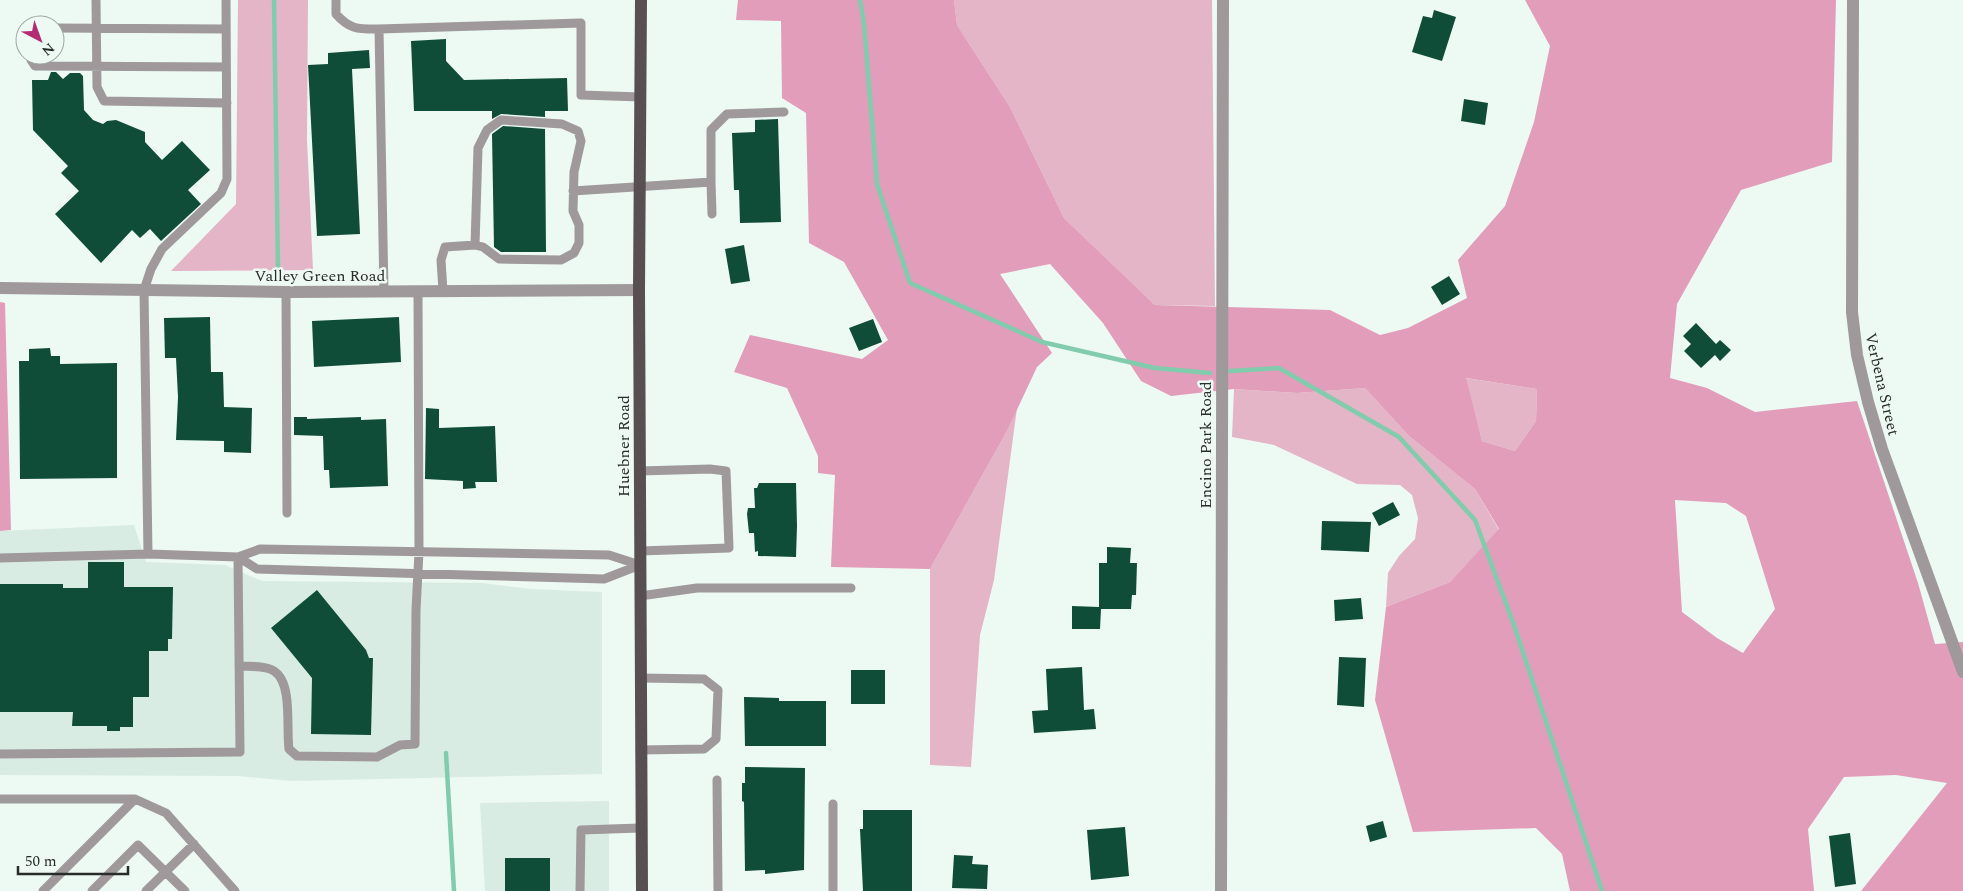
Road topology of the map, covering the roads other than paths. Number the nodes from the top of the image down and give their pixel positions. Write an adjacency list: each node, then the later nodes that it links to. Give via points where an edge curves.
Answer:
1 (96, 0): 8 (lane)
2 (226, 0): 9 (lane)
3 (336, 0): 10 (lane, via 336,14 343,22 356,29)
4 (641, 0): 14 (main road, Huebner Road)
5 (1223, 0): 61 (street, Encino Park Road)
6 (1853, 0): 41 (street, Verbena Street, via 1852,312 1857,354 1882,449)
7 (65, 28): 8 (lane)
8 (97, 28): 9 (lane); 12 (lane)
9 (226, 29): 13 (lane)
10 (379, 29): 14 (lane, via 581,23 580,95); 28 (lane)
11 (34, 65): 12 (lane)
12 (97, 65): 13 (lane); 15 (lane, via 97,87 104,101)
13 (226, 66): 15 (lane)
14 (641, 98): 18 (main road, Huebner Road)
15 (226, 103): 23 (lane, via 227,179 221,193 162,249)
16 (784, 112): 17 (lane, via 727,114 711,130)
17 (711, 182): 18 (lane); 20 (lane)
18 (640, 187): 19 (lane); 24 (main road, Huebner Road)
19 (573, 190): 21 (lane, via 573,211 579,225 579,243 574,253 561,260 499,259); 21 (lane, via 581,141 578,131 562,124 501,120 487,130 478,148)
20 (712, 214)
21 (475, 245): 26 (lane, via 445,247 441,260)
22 (0, 288): 23 (street, Valley Green Road)
23 (144, 290): 27 (street, Valley Green Road); 33 (lane)
24 (639, 290): 26 (street, Valley Green Road); 29 (main road, Huebner Road)
25 (418, 291): 26 (street, Valley Green Road); 28 (street, Valley Green Road); 32 (lane)
26 (443, 291)
27 (286, 292): 28 (street, Valley Green Road); 30 (lane)
28 (384, 292)
29 (640, 471): 31 (main road, Huebner Road); 31 (lane, via 726,471 729,548)
30 (287, 512)
31 (640, 551): 36 (main road, Huebner Road)
32 (419, 552): 34 (lane, via 260,549); 36 (lane, via 609,555); 37 (lane)
33 (148, 554): 34 (lane); 35 (lane)
34 (238, 557): 37 (lane, via 257,569); 40 (lane)
35 (0, 558)
36 (640, 565): 37 (lane, via 604,579); 39 (main road, Huebner Road)
37 (418, 574): 40 (lane, via 415,744 400,745 377,757 297,756 289,749 283,680 273,670)
38 (851, 588): 39 (lane, via 697,588)
39 (640, 596): 42 (main road, Huebner Road)
40 (239, 666): 44 (lane, via 240,752)
41 (1963, 672)
42 (640, 678): 43 (main road, Huebner Road); 43 (lane, via 704,679 718,690 716,739 704,749)
43 (640, 750): 49 (main road, Huebner Road)
44 (0, 754)
45 (717, 780): 59 (lane)
46 (0, 798): 47 (lane)
47 (135, 799): 50 (lane, via 166,813); 52 (lane)
48 (833, 804): 60 (lane)
49 (640, 828): 57 (lane, via 581,830); 58 (main road, Huebner Road)
50 (194, 844): 51 (lane); 56 (lane)
51 (166, 872): 53 (lane, via 138,845); 54 (lane); 55 (lane)
52 (43, 891)
53 (92, 891)
54 (146, 891)
55 (185, 891)
56 (235, 891)
57 (580, 891)
58 (642, 891)
59 (718, 891)
60 (833, 891)
61 (1221, 891)

